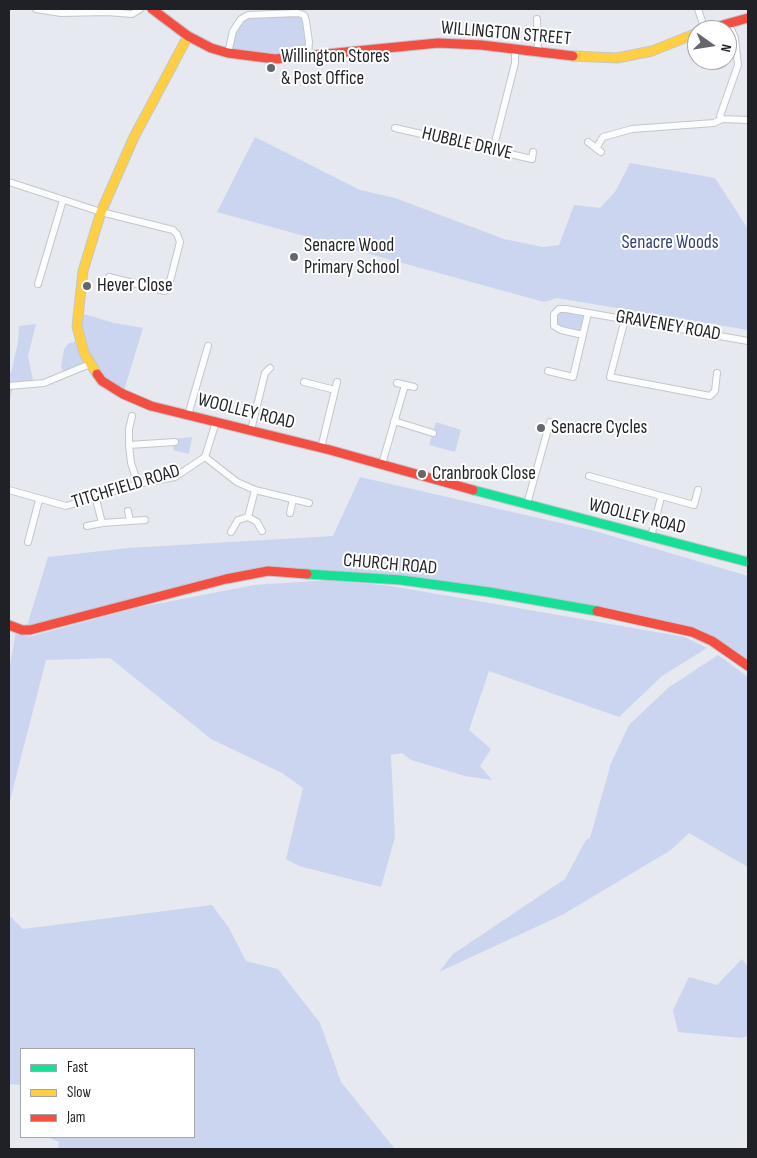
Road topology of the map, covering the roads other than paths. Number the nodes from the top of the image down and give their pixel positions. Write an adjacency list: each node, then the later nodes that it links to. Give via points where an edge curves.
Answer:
1 (36, 9): 2 (street, via 61,13 132,14)
2 (140, 9)
3 (152, 9): 5 (street, WILLINGTON STREET)
4 (537, 19): 8 (street)
5 (188, 36): 9 (street, WILLINGTON STREET); 20 (street, WOOLLEY ROAD, via 134,137)
6 (687, 37): 8 (street, WILLINGTON STREET, via 652,51 617,58)
7 (515, 49): 8 (street, WILLINGTON STREET); 10 (street, WILLINGTON STREET, via 438,43); 16 (street, via 515,62)
8 (538, 52)
9 (228, 53): 10 (street, WILLINGTON STREET, via 275,59); 10 (street, via 233,31 241,19 298,13 304,15 306,21)
10 (308, 57)
11 (736, 70): 12 (street, via 720,116)
12 (722, 119): 13 (street); 15 (street, via 714,123 632,128 604,138 599,149)
13 (748, 120)
14 (395, 128): 16 (street, HUBBLE DRIVE)
15 (588, 142)
16 (493, 150): 17 (street, HUBBLE DRIVE, via 532,159)
17 (534, 152)
18 (9, 182): 19 (street)
19 (63, 200): 20 (street); 22 (street)
20 (101, 212): 21 (street, via 173,230 180,242 166,291); 28 (street, WOOLLEY ROAD, via 83,271 77,312 80,341)
21 (109, 277)
22 (38, 284)
23 (588, 313): 24 (street, GRAVENEY ROAD); 25 (street, GRAVENEY ROAD); 25 (street, GRAVENEY ROAD, via 558,309 554,314 554,326)
24 (625, 319): 26 (street, GRAVENEY ROAD); 31 (street, via 610,377 710,396 715,391)
25 (582, 335): 30 (street, GRAVENEY ROAD, via 573,377)
26 (748, 341)
27 (208, 346): 39 (street)
28 (90, 364): 36 (street, via 44,383); 39 (street, WOOLLEY ROAD, via 102,381 123,394 151,406)
29 (270, 368): 44 (street, via 265,373)
30 (548, 372)
31 (718, 373)
32 (304, 382): 38 (street)
33 (337, 382): 38 (street)
34 (397, 383): 35 (street)
35 (405, 385): 37 (street); 42 (street)
36 (9, 386)
37 (414, 387)
38 (335, 390): 48 (street)
39 (188, 414): 41 (street, WOOLLEY ROAD)
40 (132, 416): 47 (street)
41 (216, 422): 44 (street, WOOLLEY ROAD); 49 (street)
42 (394, 422): 45 (street); 50 (street)
43 (550, 422): 61 (street)
44 (251, 430): 48 (street, WOOLLEY ROAD)
45 (433, 433)
46 (175, 442): 47 (street)
47 (129, 445): 52 (street)
48 (321, 448): 50 (street, WOOLLEY ROAD)
49 (205, 457): 52 (street, TITCHFIELD ROAD, via 175,476); 54 (street, via 237,482)
50 (382, 464): 61 (street, WOOLLEY ROAD)
51 (589, 476): 56 (street)
52 (138, 484): 57 (street, TITCHFIELD ROAD)
53 (9, 490): 59 (street, TITCHFIELD ROAD)
54 (255, 490): 58 (street); 64 (street)
55 (698, 490): 56 (street, via 694,505)
56 (661, 497): 71 (street)
57 (96, 498): 59 (street, TITCHFIELD ROAD, via 66,506); 67 (street)
58 (293, 499): 60 (street); 63 (street)
59 (40, 500): 72 (street)
60 (309, 503)
61 (527, 504): 71 (street, WOOLLEY ROAD)
62 (128, 511): 66 (street)
63 (290, 513)
64 (248, 517): 69 (street); 70 (street, via 238,520)
65 (145, 520): 66 (street)
66 (130, 521): 67 (street)
67 (102, 523): 68 (street)
68 (87, 526)
69 (262, 531)
70 (230, 532)
71 (651, 537): 73 (street, WOOLLEY ROAD)
72 (28, 542)
73 (748, 562)
74 (9, 625): 75 (street, CHURCH ROAD, via 22,630 268,571 400,580 611,614 692,632 712,641)
75 (748, 666)

